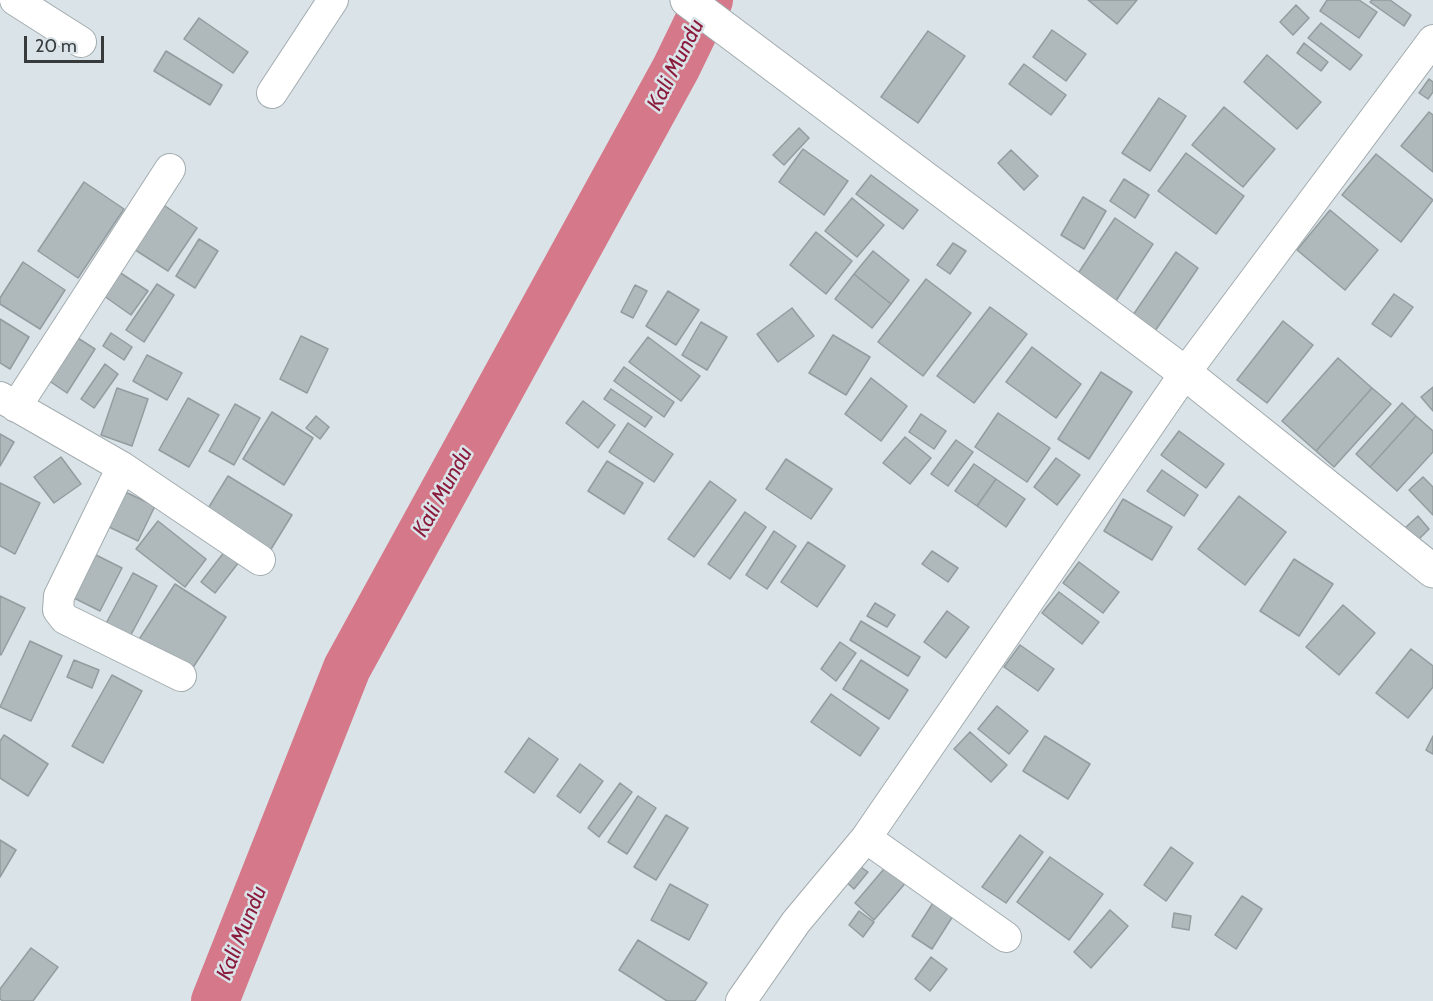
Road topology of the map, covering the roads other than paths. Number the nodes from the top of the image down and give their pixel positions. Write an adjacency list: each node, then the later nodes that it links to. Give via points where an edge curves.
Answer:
1 (15, 0): 5 (street)
2 (333, 0): 6 (street)
3 (687, 0): 8 (street)
4 (1433, 40): 8 (street)
5 (81, 42)
6 (272, 93)
7 (170, 170): 9 (street)
8 (1185, 373): 12 (street); 14 (street)
9 (8, 402): 10 (street)
10 (122, 467): 11 (street); 13 (street, via 59,596 58,610 66,619)
11 (260, 561)
12 (1433, 571)
13 (181, 676)
14 (866, 838): 15 (street); 16 (street, via 796,922)
15 (1006, 938)
16 (741, 1001)

